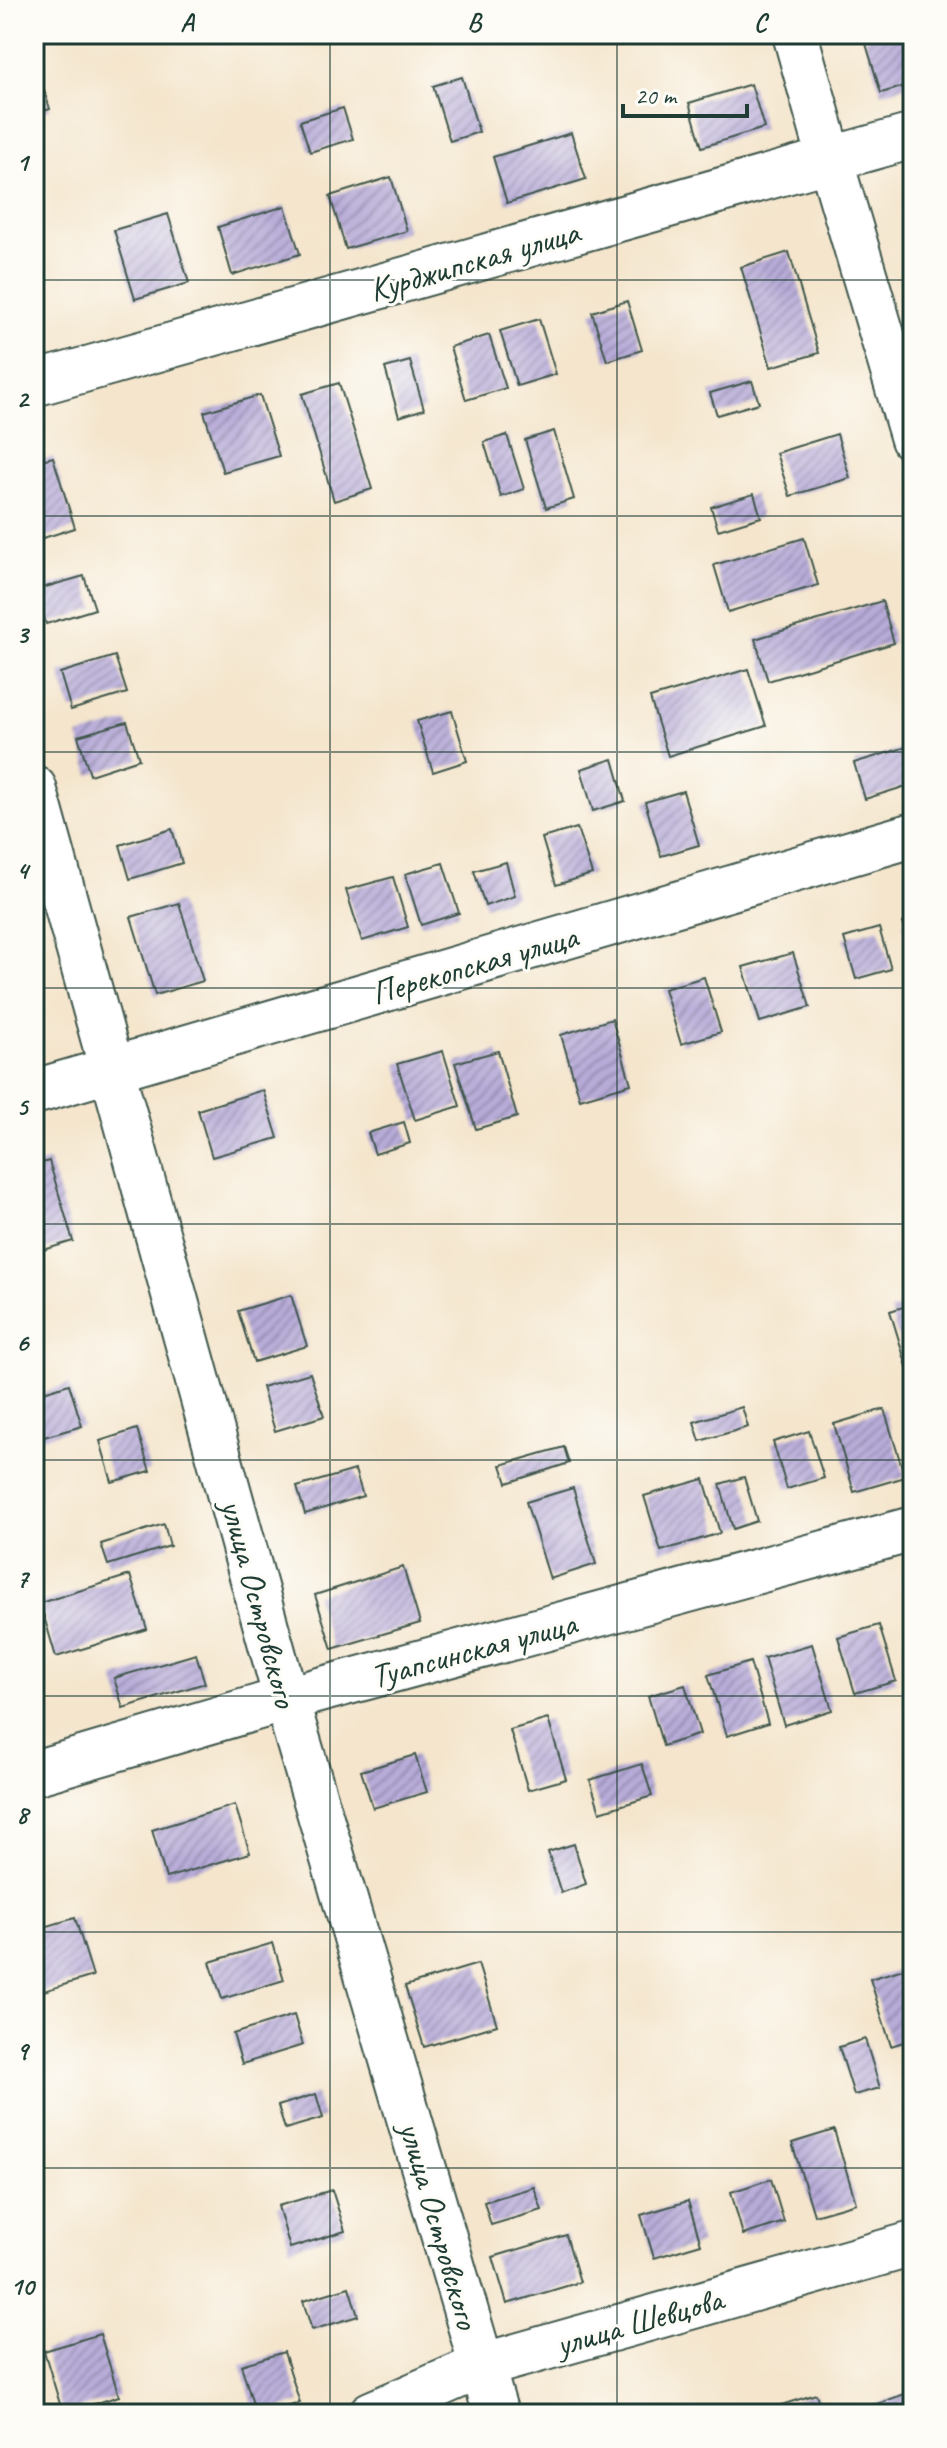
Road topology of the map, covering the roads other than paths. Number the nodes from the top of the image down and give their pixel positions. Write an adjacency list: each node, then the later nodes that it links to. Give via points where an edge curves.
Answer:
1 (795, 34): 3 (street)
2 (913, 136): 3 (street, Курджипская улица)
3 (830, 159): 4 (street, Курджипская улица); 5 (street)
4 (34, 384)
5 (913, 439)
6 (34, 788): 8 (street, улица Островского)
7 (913, 835): 8 (street, Перекопская улица)
8 (113, 1070): 9 (street, Перекопская улица); 11 (street, улица Островского)
9 (34, 1092)
10 (913, 1529): 11 (street, Туапсинская улица)
11 (286, 1699): 12 (street, Туапсинская улица); 14 (street, улица Островского)
12 (34, 1773)
13 (913, 2244): 14 (street, улица Шевцова)
14 (481, 2366): 15 (street, улица Шевцова); 16 (street, улица Островского)
15 (371, 2414)
16 (496, 2414)

